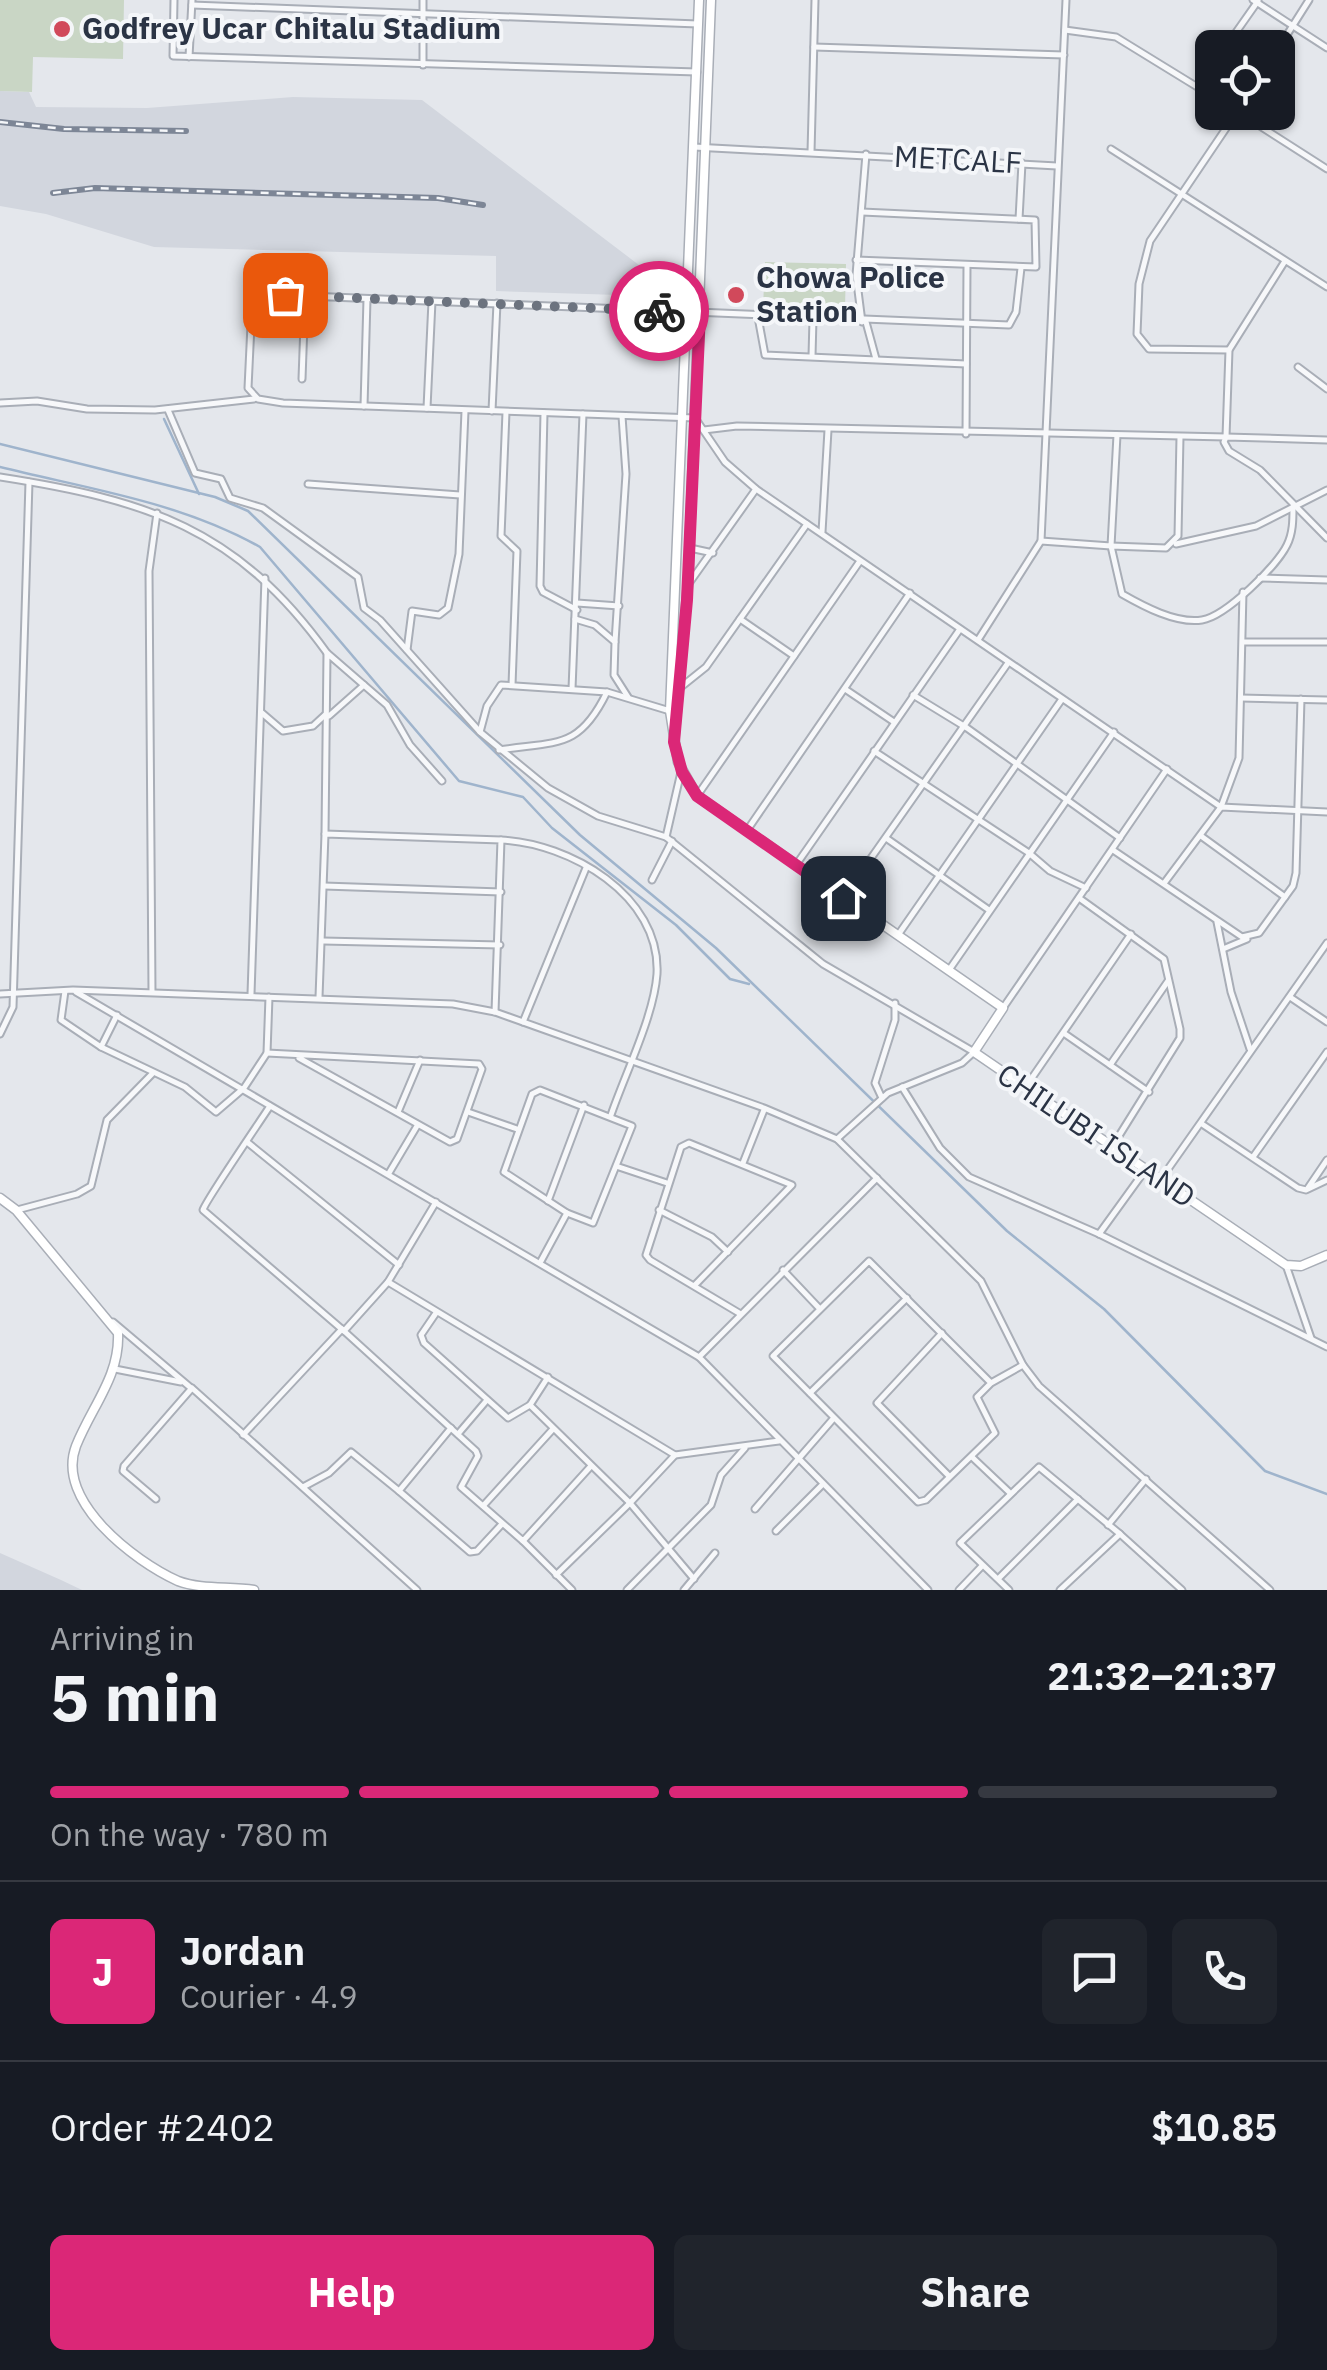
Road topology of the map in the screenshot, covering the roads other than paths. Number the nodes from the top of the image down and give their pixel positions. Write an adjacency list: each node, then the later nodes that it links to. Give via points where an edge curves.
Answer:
1 (174, 0): 19 (street, via 172,54)
2 (423, 0): 10 (street)
3 (699, 0): 11 (street)
4 (711, 0): 26 (street)
5 (815, 0): 16 (street)
6 (1066, 0): 13 (street, METCALF)
7 (1309, 0): 12 (street)
8 (1256, 1): 12 (street); 14 (street)
9 (192, 3): 10 (street); 19 (street)
10 (422, 13): 11 (street); 20 (street)
11 (698, 24): 21 (street)
12 (1292, 25): 15 (street); 17 (street)
13 (1064, 30): 18 (street, METCALF); 22 (street, via 1116,37)
14 (1237, 30)
15 (1289, 30)
16 (814, 48): 18 (street); 28 (street)
17 (1327, 48)
18 (1064, 54): 31 (street, METCALF)
19 (189, 57): 20 (street)
20 (423, 66): 21 (street)
21 (696, 72): 25 (street)
22 (1195, 84)
23 (1225, 130): 33 (street)
24 (1266, 130): 32 (street)
25 (694, 146): 26 (street, METCALF); 47 (street)
26 (706, 147): 28 (street, METCALF); 48 (street)
27 (1111, 149): 33 (street)
28 (811, 152): 29 (street, METCALF)
29 (866, 154): 30 (street, METCALF); 34 (street)
30 (1022, 164): 31 (street, METCALF); 35 (street)
31 (1056, 166): 37 (street)
32 (1327, 169)
33 (1180, 194): 39 (street); 53 (street, via 1144,258 1138,334 1150,349)
34 (862, 212): 35 (street); 38 (street)
35 (1019, 219): 36 (street, via 1038,221)
36 (1038, 240): 37 (street); 41 (street, via 1036,267)
37 (1053, 240): 75 (street)
38 (856, 260): 40 (street); 51 (street)
39 (1285, 261): 42 (street); 53 (street)
40 (967, 265): 41 (street); 52 (street)
41 (1021, 268): 52 (street, via 1012,324)
42 (1327, 287)
43 (306, 296): 44 (street); 58 (street); 60 (street, via 254,298 248,388)
44 (367, 299): 45 (street); 62 (street)
45 (432, 301): 46 (street); 63 (street)
46 (497, 303): 47 (street); 66 (street)
47 (686, 312): 48 (street); 71 (street)
48 (700, 313): 49 (street); 72 (street)
49 (758, 316): 50 (street); 54 (street, via 762,354)
50 (812, 319): 51 (street); 54 (street)
51 (864, 322): 52 (street); 55 (street)
52 (966, 324): 56 (street)
53 (1230, 350): 79 (street)
54 (812, 357): 55 (street)
55 (876, 360): 56 (street)
56 (966, 364): 76 (street)
57 (1298, 367): 59 (street)
58 (302, 380)
59 (1327, 390)
60 (258, 400): 62 (street); 64 (street)
61 (0, 403): 64 (street)
62 (364, 406): 63 (street)
63 (427, 409): 65 (street)
64 (168, 410): 114 (street, via 196,473 221,479 230,498 262,508 358,576 362,606)
65 (465, 411): 66 (street); 86 (street)
66 (492, 411): 67 (street)
67 (506, 412): 68 (street); 118 (street, via 501,533 518,550)
68 (544, 412): 69 (street); 104 (street, via 540,586)
69 (583, 414): 70 (street); 104 (street)
70 (622, 416): 71 (street); 105 (street)
71 (682, 417): 72 (street); 129 (street)
72 (696, 418): 73 (street); 95 (street)
73 (704, 430): 74 (street); 84 (street, via 725,462)
74 (828, 430): 76 (street); 90 (street)
75 (1046, 431): 76 (street); 77 (street); 92 (street)
76 (966, 434)
77 (1117, 435): 78 (street); 93 (street)
78 (1180, 437): 79 (street); 94 (street)
79 (1226, 437): 80 (street); 87 (street, via 1229,451 1260,470)
80 (1327, 440)
81 (0, 477): 82 (street)
82 (29, 482): 88 (street); 182 (street)
83 (308, 484): 86 (street)
84 (756, 488): 89 (street); 96 (street)
85 (1327, 490): 87 (street)
86 (460, 494): 114 (street, via 448,608 439,615 412,611)
87 (1293, 507): 91 (street); 94 (street, via 1256,526); 99 (street, via 1289,541 1278,563)
88 (157, 512): 98 (street); 183 (street, via 148,571)
89 (807, 524): 90 (street); 107 (street)
90 (822, 533): 97 (street)
91 (1327, 538)
92 (1041, 541): 93 (street); 109 (street)
93 (1112, 546): 94 (street); 102 (street, via 1122,594 1148,608 1201,620 1228,609)
94 (1173, 546)
95 (690, 548): 96 (street); 101 (street)
96 (713, 553): 101 (street)
97 (860, 560): 103 (street); 115 (street)
98 (265, 578): 113 (street); 130 (street)
99 (1258, 578): 100 (street); 102 (street)
100 (1327, 580)
101 (688, 584): 119 (street)
102 (1243, 592): 111 (street)
103 (910, 594): 108 (street); 120 (street)
104 (577, 606): 105 (street); 106 (street)
105 (619, 606): 110 (street)
106 (575, 619): 110 (street, via 596,625); 121 (street)
107 (740, 619): 115 (street); 119 (street, via 706,667)
108 (961, 629): 109 (street); 123 (street)
109 (978, 640): 116 (street)
110 (614, 642): 127 (street, via 614,675)
111 (1242, 642): 112 (street); 124 (street)
112 (1327, 642)
113 (327, 653): 117 (street); 131 (street)
114 (408, 653): 134 (street)
115 (794, 656): 144 (street)
116 (1009, 662): 125 (street); 133 (street)
117 (364, 685): 131 (street); 142 (street)
118 (512, 685): 121 (street); 134 (street, via 494,694)
119 (681, 687): 136 (street)
120 (845, 688): 132 (street); 150 (street)
121 (572, 689): 122 (street)
122 (607, 692): 127 (street); 137 (street, via 590,725 574,737)
123 (913, 695): 132 (street); 133 (street)
124 (1241, 698): 126 (street); 146 (street, via 1238,770)
125 (1062, 699): 135 (street); 139 (street)
126 (1301, 699): 128 (street); 147 (street)
127 (630, 700): 129 (street)
128 (1327, 700)
129 (670, 711): 136 (street)
130 (262, 714): 131 (street, via 278,730 292,732); 185 (street)
131 (328, 714): 151 (street)
132 (894, 722): 138 (street)
133 (967, 728): 139 (street); 143 (street)
134 (480, 732): 137 (street)
135 (1114, 732): 140 (street); 145 (street)
136 (674, 742): 141 (street)
137 (499, 750): 154 (street, via 567,800)
138 (874, 751): 143 (street); 159 (street)
139 (1016, 763): 145 (street); 149 (street)
140 (1168, 769): 146 (street); 155 (street)
141 (682, 772): 144 (street); 154 (street)
142 (442, 781)
143 (924, 784): 149 (street); 153 (street)
144 (697, 796): 150 (street)
145 (1065, 800): 155 (street); 158 (street)
146 (1221, 807): 147 (street); 152 (street)
147 (1298, 812): 148 (street); 167 (street, via 1296,873)
148 (1327, 812)
149 (978, 818): 158 (street); 161 (street)
150 (746, 832): 159 (street)
151 (324, 834): 156 (street); 164 (street)
152 (1201, 836): 163 (street); 167 (street)
153 (886, 838): 161 (street); 168 (street)
154 (669, 839): 162 (street); 189 (street, via 823,964)
155 (1121, 839): 157 (street)
156 (501, 840): 160 (street, via 544,844); 166 (street)
157 (1114, 850): 163 (street); 165 (street)
158 (1029, 852): 165 (street); 170 (street)
159 (796, 865): 168 (street)
160 (586, 867): 193 (street); 204 (street, via 633,901 654,954 654,988)
161 (938, 875): 170 (street); 173 (street)
162 (652, 880)
163 (1165, 882): 171 (street)
164 (323, 886): 166 (street); 175 (street)
165 (1086, 888): 169 (street)
166 (501, 892): 177 (street)
167 (1285, 897): 174 (street)
168 (843, 898): 173 (street)
169 (1080, 898): 172 (street); 190 (street)
170 (989, 910): 179 (street)
171 (1216, 919): 174 (street); 178 (street)
172 (1131, 934): 180 (street, via 1159,953); 196 (street)
173 (898, 935): 179 (street)
174 (1248, 938): 178 (street)
175 (322, 941): 177 (street); 188 (street)
176 (1327, 943): 187 (street)
177 (500, 945): 191 (street)
178 (1222, 950): 198 (street)
179 (949, 970): 190 (street)
180 (1168, 980): 205 (street); 210 (street, via 1180,1038)
181 (69, 990): 182 (street); 183 (street); 192 (street); 197 (street, via 61,1020)
182 (13, 992): 184 (street); 195 (street)
183 (152, 992): 185 (street)
184 (0, 994)
185 (251, 996): 186 (street)
186 (270, 997): 188 (street); 201 (street)
187 (1290, 997): 194 (street); 198 (street)
188 (319, 998): 191 (street)
189 (895, 1003): 199 (street); 211 (street, via 875,1083)
190 (1004, 1008): 199 (street, CHILUBI ISLAND)
191 (495, 1012): 193 (street)
192 (117, 1015): 197 (street); 208 (street)
193 (523, 1022): 204 (street)
194 (1327, 1022)
195 (0, 1034)
196 (1064, 1034): 205 (street); 209 (street)
197 (101, 1047): 206 (street)
198 (1250, 1049): 218 (street)
199 (974, 1052): 207 (street); 209 (street, CHILUBI ISLAND)
200 (1327, 1052): 224 (street)
201 (267, 1053): 202 (street); 208 (street)
202 (300, 1058): 203 (street); 216 (street)
203 (420, 1060): 215 (street, via 481,1066); 216 (street)
204 (630, 1060): 214 (street); 217 (street)
205 (1110, 1065): 210 (street)
206 (152, 1074): 208 (street, via 184,1087 216,1112); 238 (street, via 107,1120 90,1186)
207 (902, 1087): 211 (street); 241 (street, via 940,1148 969,1177)
208 (244, 1088): 212 (street)
209 (1024, 1090): 223 (street, CHILUBI ISLAND)
210 (1149, 1092): 223 (street)
211 (881, 1099): 221 (street)
212 (270, 1105): 222 (street); 229 (street)
213 (584, 1106): 217 (street); 220 (street, via 534,1091); 236 (street)
214 (764, 1108): 221 (street); 226 (street)
215 (468, 1112): 219 (street, via 454,1142); 220 (street)
216 (398, 1113): 219 (street)
217 (611, 1114): 227 (street, via 632,1126)
218 (1202, 1124): 224 (street); 231 (street)
219 (418, 1126): 229 (street)
220 (518, 1130): 236 (street, via 504,1172)
221 (837, 1139): 230 (street)
222 (246, 1142): 245 (street); 255 (street, via 204,1210)
223 (1112, 1147): 228 (street, CHILUBI ISLAND)
224 (1253, 1157): 234 (street)
225 (1327, 1160): 234 (street)
226 (743, 1163): 233 (street, via 684,1144); 242 (street, via 792,1188)
227 (618, 1168): 233 (street); 240 (street, via 598,1221 588,1224)
228 (1146, 1169): 231 (street, CHILUBI ISLAND); 241 (street)
229 (389, 1173): 237 (street)
230 (877, 1178): 247 (street); 260 (street, via 987,1288)
231 (1161, 1179): 246 (street, CHILUBI ISLAND)
232 (1327, 1180): 234 (street)
233 (667, 1183): 239 (street)
234 (1306, 1190)
235 (0, 1198): 238 (street)
236 (548, 1201): 240 (street)
237 (436, 1202): 244 (street); 245 (street)
238 (16, 1210): 254 (street)
239 (659, 1210): 242 (street); 249 (street, via 646,1255)
240 (567, 1213): 244 (street)
241 (1099, 1234): 257 (street)
242 (729, 1252): 249 (street)
243 (1327, 1255): 246 (street)
244 (542, 1262): 259 (street)
245 (399, 1265): 248 (street)
246 (1286, 1265): 257 (street)
247 (783, 1270): 251 (street); 253 (street)
248 (388, 1282): 252 (street); 255 (street)
249 (694, 1286): 253 (street)
250 (907, 1298): 251 (street, via 869,1261); 256 (street); 266 (street)
251 (818, 1308): 266 (street, via 774,1356)
252 (437, 1312): 262 (street); 267 (street, via 421,1339)
253 (740, 1313): 259 (street)
254 (113, 1322): 261 (street, via 120,1358); 263 (street)
255 (343, 1330): 270 (street); 273 (street)
256 (942, 1333): 264 (street); 280 (street, via 877,1403)
257 (1313, 1340): 258 (street)
258 (1327, 1348)
259 (699, 1356): 274 (street)
260 (1023, 1365): 264 (street); 281 (street)
261 (115, 1369): 263 (street); 302 (street, via 76,1448 71,1470 80,1500 152,1564)
262 (548, 1378): 268 (street); 276 (street)
263 (184, 1382): 265 (street)
264 (990, 1382): 277 (street, via 977,1397 994,1433)
265 (192, 1388): 273 (street); 287 (street, via 124,1466)
266 (810, 1393): 269 (street)
267 (487, 1400): 268 (street, via 508,1418); 272 (street)
268 (530, 1405): 271 (street)
269 (832, 1419): 278 (street); 280 (street, via 918,1502)
270 (451, 1428): 272 (street); 284 (street)
271 (553, 1429): 279 (street); 289 (street)
272 (458, 1434): 289 (street, via 478,1456 460,1484)
273 (244, 1435): 283 (street)
274 (779, 1441): 275 (street); 278 (street)
275 (744, 1448): 276 (street); 296 (street, via 721,1475 711,1505)
276 (674, 1456): 288 (street)
277 (972, 1457): 280 (street); 285 (street)
278 (798, 1459): 282 (street); 290 (street)
279 (591, 1466): 288 (street); 295 (street)
280 (949, 1476)
281 (1146, 1479): 292 (street); 313 (street)
282 (823, 1484): 293 (street); 308 (street)
283 (302, 1487): 284 (street, via 351,1452); 304 (street)
284 (399, 1491): 291 (street, via 470,1552)
285 (1009, 1492): 286 (street, via 1040,1467); 298 (street, via 960,1543)
286 (1078, 1499): 292 (street); 301 (street)
287 (156, 1500)
288 (630, 1504): 296 (street); 299 (street)
289 (483, 1506): 291 (street)
290 (755, 1509)
291 (502, 1524): 295 (street)
292 (1108, 1524): 294 (street)
293 (776, 1531)
294 (1120, 1534): 311 (street); 312 (street)
295 (522, 1540): 299 (street)
296 (670, 1550): 300 (street); 306 (street)
297 (715, 1553): 300 (street)
298 (981, 1567): 301 (street); 309 (street)
299 (556, 1575): 305 (street)
300 (694, 1578): 307 (street)
301 (998, 1579): 310 (street)
302 (198, 1588): 303 (street)
303 (254, 1590)
304 (417, 1590)
305 (572, 1590)
306 (627, 1590)
307 (684, 1590)
308 (928, 1590)
309 (959, 1590)
310 (1009, 1590)
311 (1060, 1590)
312 (1182, 1590)
313 (1270, 1590)

